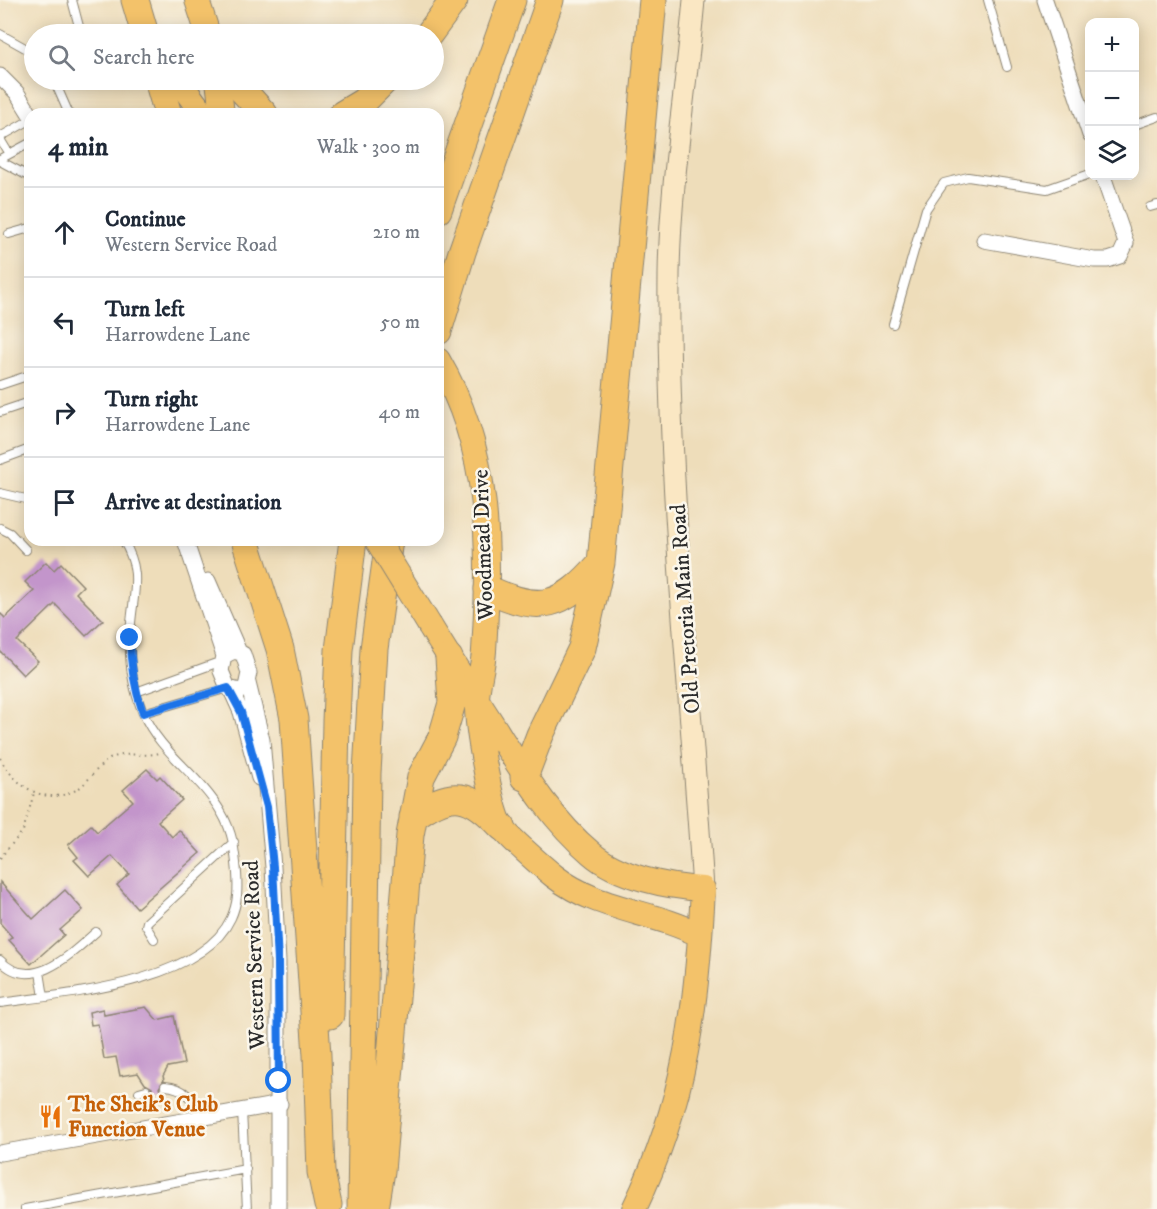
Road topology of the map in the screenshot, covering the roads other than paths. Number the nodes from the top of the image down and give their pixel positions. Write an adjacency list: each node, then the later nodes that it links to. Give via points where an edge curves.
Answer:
1 (72, 0): 12 (lane)
2 (135, 0): 13 (highway)
3 (141, 0): 14 (main road)
4 (197, 0): 15 (main road)
5 (454, 0): 16 (highway)
6 (512, 0): 45 (highway)
7 (550, 0): 49 (highway)
8 (653, 0): 69 (highway)
9 (693, 0): 84 (main road, Old Pretoria Main Road, via 673,190 669,319 674,465)
10 (988, 0): 19 (lane)
11 (1045, 0): 37 (street)
12 (78, 24)
13 (142, 24)
14 (152, 24)
15 (205, 24)
16 (436, 24)
17 (0, 34): 18 (lane)
18 (24, 47)
19 (1007, 67)
20 (0, 76): 27 (street)
21 (58, 90): 28 (lane)
22 (161, 90): 29 (highway)
23 (185, 90): 30 (main road)
24 (219, 90): 31 (main road)
25 (242, 90): 32 (highway)
26 (374, 90): 33 (highway)
27 (26, 108)
28 (66, 108)
29 (166, 108)
30 (199, 108)
31 (221, 108)
32 (259, 108)
33 (355, 108)
34 (1157, 117): 35 (lane)
35 (1139, 123)
36 (24, 124): 38 (lane)
37 (1086, 126)
38 (0, 138): 40 (lane)
39 (24, 146): 40 (lane)
40 (9, 154): 41 (lane)
41 (0, 160): 42 (lane)
42 (24, 174)
43 (1085, 175): 50 (lane, via 1047,189 968,177 944,183 926,209)
44 (1104, 180): 48 (street, via 1126,243 1120,256 1094,261)
45 (444, 193)
46 (24, 230): 47 (lane)
47 (9, 234)
48 (984, 240)
49 (444, 311)
50 (893, 324)
51 (444, 372): 70 (main road, Woodmead Drive, via 466,418 482,478)
52 (24, 377): 53 (lane)
53 (0, 385)
54 (24, 404): 55 (lane)
55 (0, 411)
56 (24, 451): 57 (lane)
57 (0, 460)
58 (0, 493): 59 (lane)
59 (24, 499)
60 (0, 528): 68 (lane, via 10,532)
61 (126, 546): 76 (lane, via 135,575 130,654)
62 (187, 546): 72 (street)
63 (195, 546): 71 (street)
64 (247, 546): 98 (highway, via 280,649 294,719 321,1172)
65 (352, 546): 98 (highway, via 339,650 336,721)
66 (381, 546): 73 (main road, Woodmead Drive, bridge)
67 (388, 546): 102 (highway, via 374,649 367,762)
68 (26, 550)
69 (601, 563): 70 (highway, via 578,589 547,603 510,600); 79 (highway, via 582,648)
70 (488, 589): 77 (main road, Woodmead Drive)
71 (239, 652): 72 (street, via 228,652); 74 (street, via 247,662)
72 (223, 658): 75 (street, via 221,671); 76 (lane)
73 (449, 658): 77 (main road, Woodmead Drive); 81 (highway, via 452,704 442,737 421,777)
74 (248, 683): 75 (street, via 240,691); 80 (street, Western Service Road, via 262,740)
75 (230, 689): 78 (lane); 80 (street, Western Service Road, via 241,712)
76 (136, 692): 78 (lane)
77 (477, 701): 79 (main road, Woodmead Drive); 82 (main road, Woodmead Drive, via 483,757)
78 (143, 713): 83 (lane, via 169,751 210,795)
79 (524, 777): 84 (main road, Woodmead Drive, via 563,825 592,854 612,867 656,883)
80 (267, 807): 93 (street, Western Service Road, via 278,962)
81 (413, 817): 82 (highway, via 434,801 453,796 484,808); 103 (highway)
82 (502, 827): 86 (main road, via 554,876 585,896 623,911 664,918)
83 (234, 842): 87 (lane, via 147,922); 90 (lane, via 237,901 226,927 206,947 165,970 122,985)
84 (703, 889): 86 (main road, Old Pretoria Main Road)
85 (96, 932): 89 (lane, via 67,957)
86 (700, 935): 104 (main road, Old Pretoria Main Road, via 694,1015 681,1083 671,1121)
87 (154, 939)
88 (0, 960): 89 (lane, via 14,969)
89 (40, 972): 90 (lane)
90 (44, 997): 91 (lane)
91 (0, 1003)
92 (165, 1086): 95 (lane, via 183,1090)
93 (280, 1104): 94 (street); 101 (street, Western Service Road)
94 (242, 1111): 95 (street); 97 (lane)
95 (201, 1118): 96 (street)
96 (0, 1152)
97 (246, 1169): 99 (lane); 100 (lane)
98 (328, 1207)
99 (25, 1209)
100 (247, 1209)
101 (278, 1209)
102 (361, 1209)
103 (375, 1209)
104 (634, 1209)

